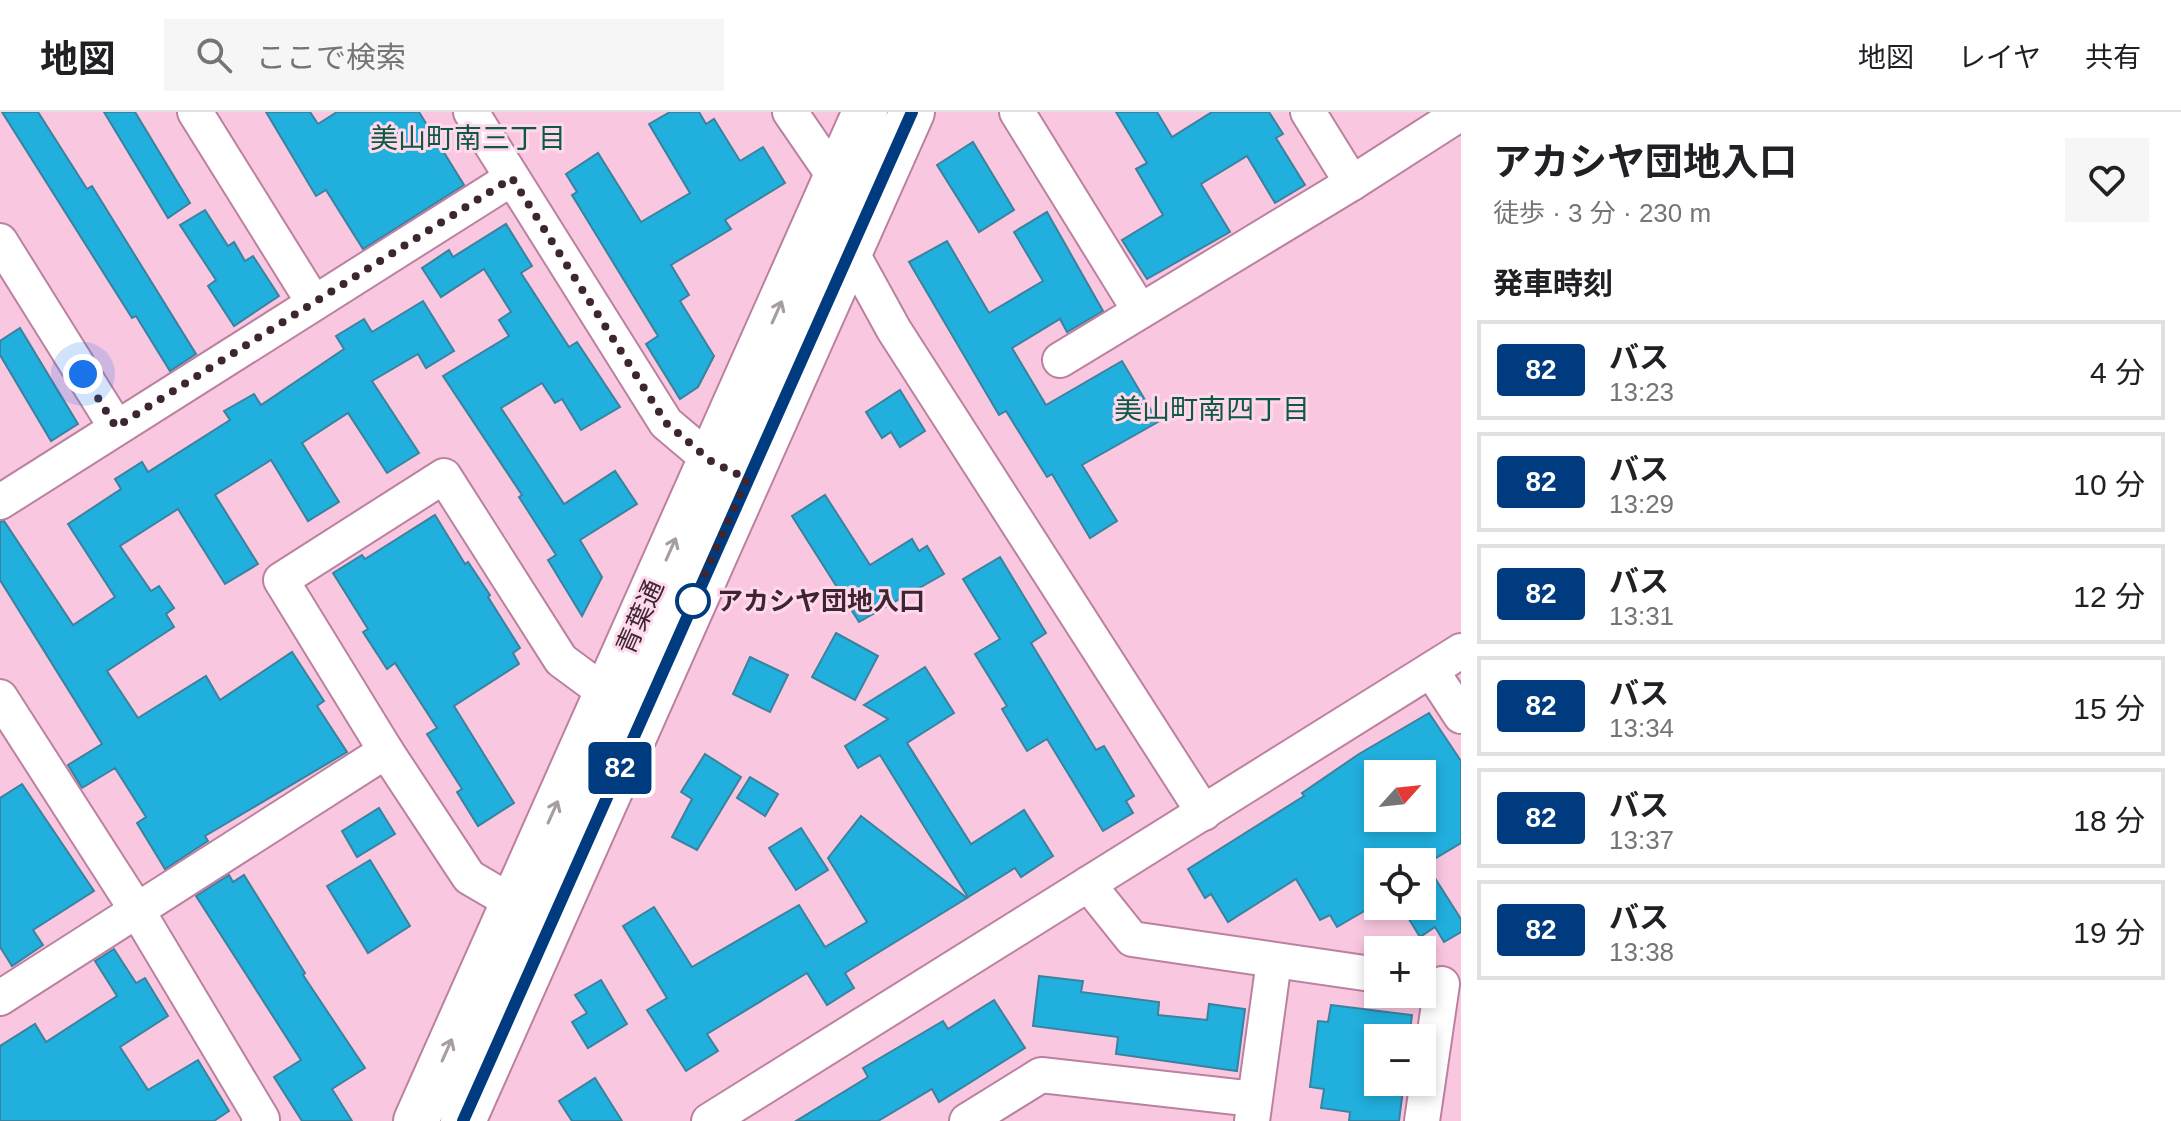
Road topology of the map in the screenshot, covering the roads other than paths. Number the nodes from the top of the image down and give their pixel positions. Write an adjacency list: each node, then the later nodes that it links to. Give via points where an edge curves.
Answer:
1 (195, 112): 14 (street)
2 (471, 112): 9 (street)
3 (790, 112): 10 (street)
4 (865, 112): 10 (street, 青葉通)
5 (912, 112): 13 (street, 青葉通)
6 (1017, 112): 15 (street)
7 (1308, 112): 11 (street)
8 (1461, 113): 11 (street)
9 (512, 178): 14 (street); 18 (street, via 666,423)
10 (836, 179): 13 (street); 18 (street, 青葉通, one-way to 10)
11 (1352, 183): 15 (street)
12 (0, 241): 17 (street)
13 (850, 250): 18 (street, 青葉通); 28 (street, via 894,330)
14 (314, 303): 17 (street)
15 (1140, 311): 16 (street)
16 (1060, 360)
17 (116, 427): 19 (street)
18 (729, 470): 22 (street, 青葉通, one-way to 18); 25 (street, 青葉通)
19 (0, 502)
20 (1461, 651): 21 (street)
21 (1431, 670): 24 (street); 28 (street)
22 (606, 693): 25 (street); 27 (street, via 561,660 444,476 281,580); 30 (street, 青葉通, one-way to 22)
23 (0, 697): 26 (street)
24 (1461, 716)
25 (641, 719): 32 (street, 青葉通)
26 (11, 740): 31 (street)
27 (386, 751): 30 (street, via 469,877); 31 (street)
28 (1204, 813): 29 (street)
29 (1088, 884): 33 (street, via 1132,939); 41 (street)
30 (512, 903): 32 (street); 39 (street, 青葉通, one-way to 30)
31 (138, 912): 36 (street); 38 (street)
32 (551, 925): 40 (street, 青葉通)
33 (1274, 961): 34 (street); 37 (street)
34 (1364, 973)
35 (1442, 984): 43 (street)
36 (0, 998)
37 (1253, 1110): 42 (street, via 1041,1075)
38 (259, 1121)
39 (416, 1121)
40 (463, 1121)
41 (709, 1121)
42 (967, 1121)
43 (1422, 1121)

